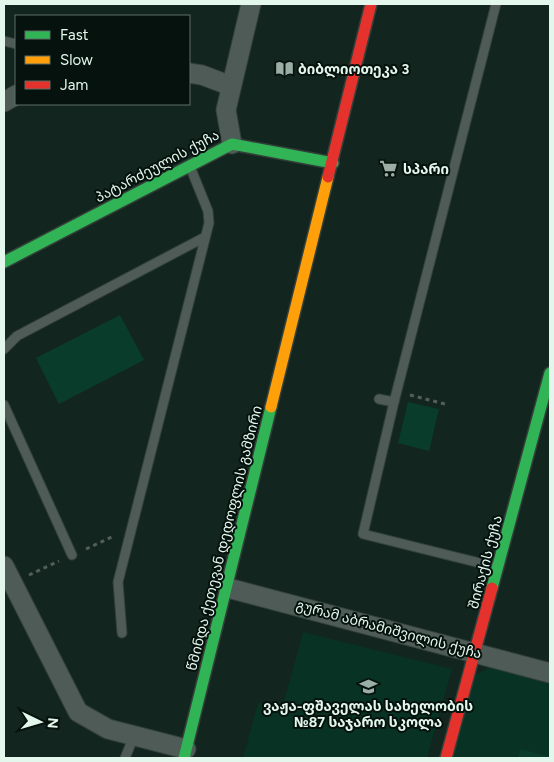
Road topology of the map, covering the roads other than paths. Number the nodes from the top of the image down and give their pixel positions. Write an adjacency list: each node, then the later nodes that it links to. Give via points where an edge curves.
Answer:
1 (251, 4): 5 (street)
2 (371, 4): 7 (street, წმინდა ქეთევან დედოფლის გამზირი)
3 (496, 4): 14 (lane)
4 (190, 73): 5 (street, via 202,74)
5 (231, 86): 6 (street, via 226,110)
6 (232, 144): 7 (street, პატარძეულის ქუჩა); 8 (street, პატარძეულის ქუჩა)
7 (333, 164): 20 (street, წმინდა ქეთევან დედოფლის გამზირი)
8 (190, 166): 9 (lane, via 208,211); 10 (street, პატარძეულის ქუჩა)
9 (206, 237): 11 (lane, via 17,336); 21 (lane, via 118,582)
10 (4, 262)
11 (4, 349)
12 (550, 373): 16 (street, შირაქის ქუჩა)
13 (379, 399): 14 (lane)
14 (394, 402): 19 (lane, via 363,534)
15 (4, 405): 17 (lane)
16 (545, 415): 19 (street, შირაქის ქუჩა)
17 (72, 555)
18 (4, 567): 24 (street, via 78,712 108,729)
19 (499, 568): 22 (street, შირაქის ქუჩა)
20 (228, 588): 22 (street, გურამ აბრამიშვილის ქუჩა); 25 (street, წმინდა ქეთევან დედოფლის გამზირი)
21 (122, 633)
22 (476, 653): 23 (street, გურამ აბრამიშვილის ქუჩა); 27 (street, შირაქის ქუჩა)
23 (550, 673)
24 (134, 736): 25 (street); 26 (lane)
25 (185, 754)
26 (125, 758)
27 (446, 758)

